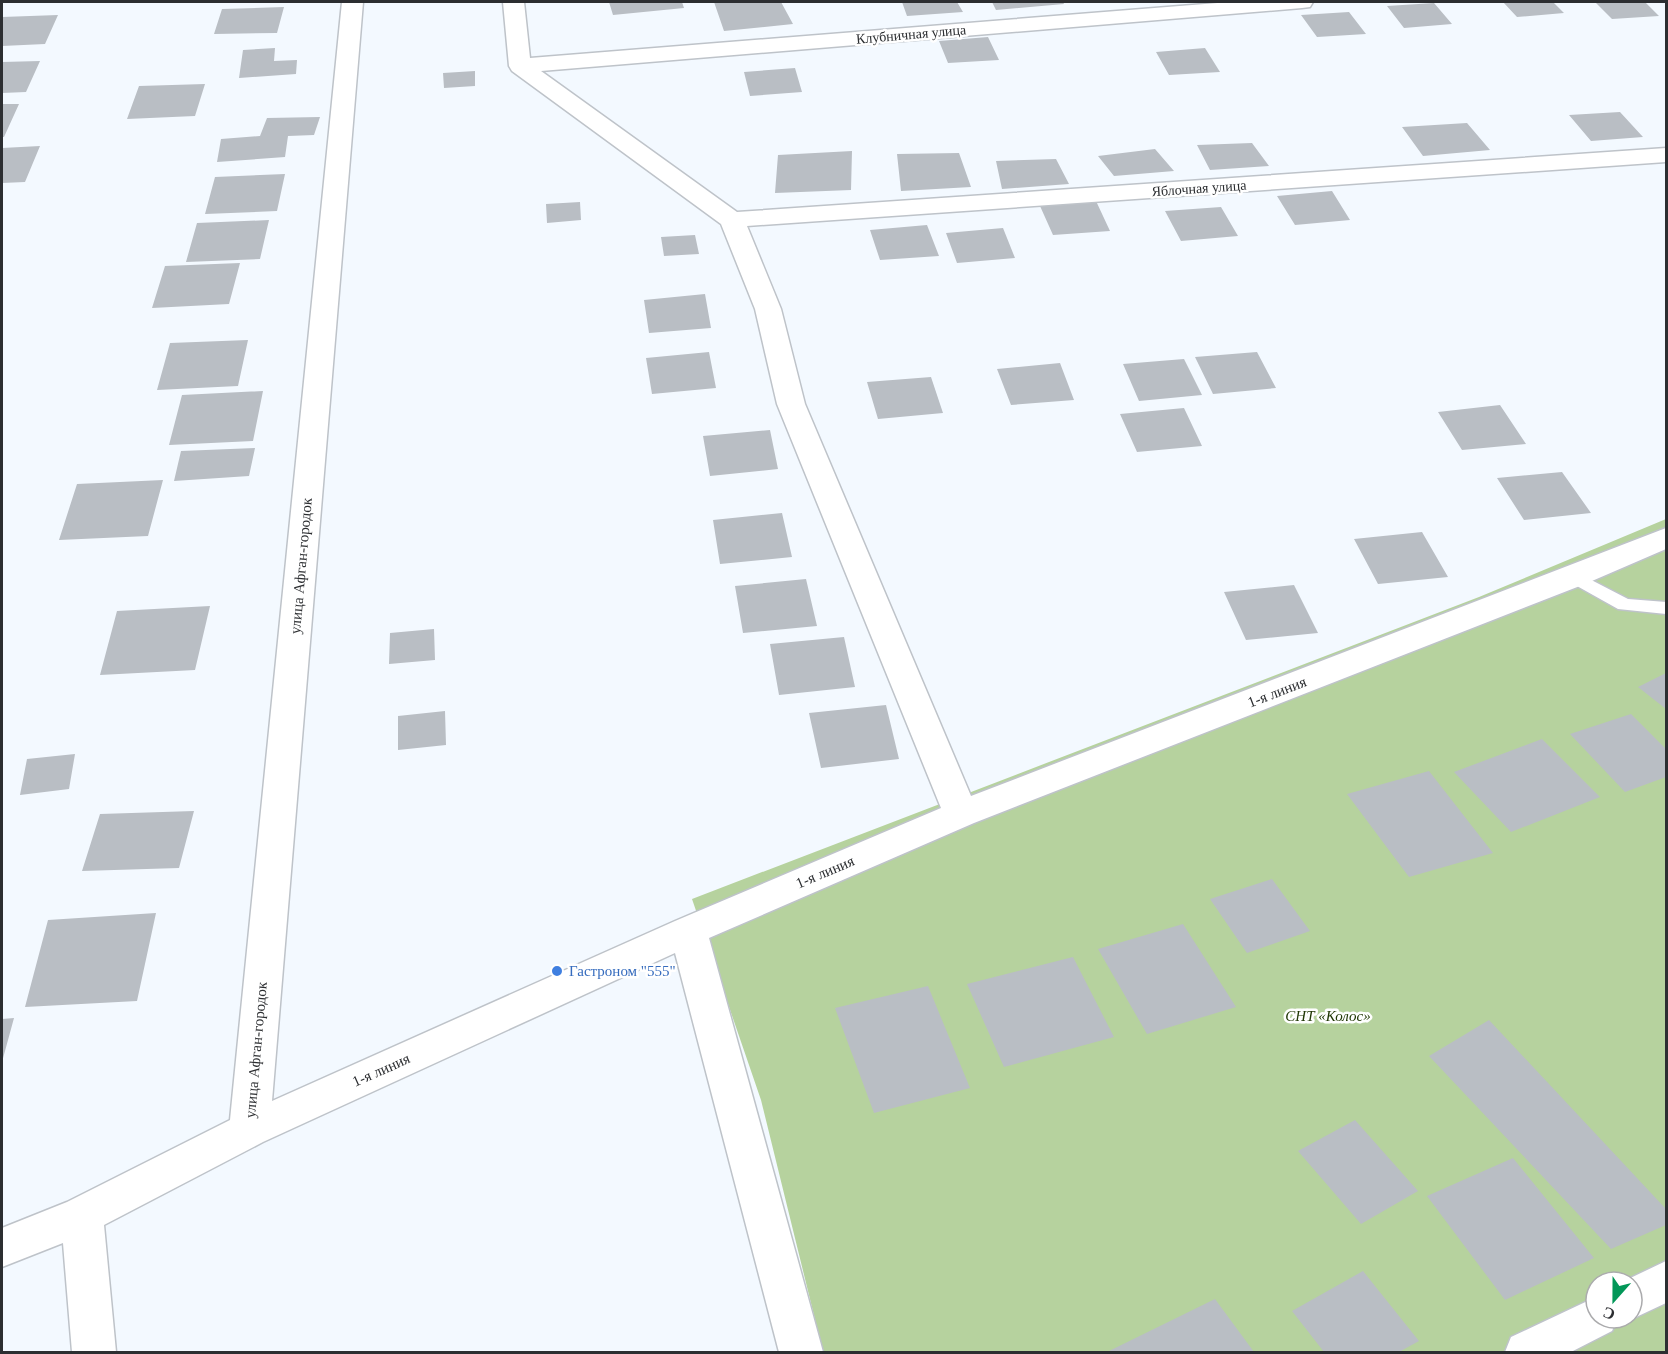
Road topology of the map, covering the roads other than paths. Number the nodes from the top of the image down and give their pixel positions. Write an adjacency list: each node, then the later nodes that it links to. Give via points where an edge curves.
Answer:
1 (352, 2): 12 (street, улица Афган-городок)
2 (513, 2): 4 (street)
3 (1302, 2): 4 (street, Клубничная улица)
4 (520, 66): 6 (street)
5 (1666, 155): 6 (street, Яблочная улица)
6 (732, 220): 10 (street, via 768,309 791,404)
7 (1666, 538): 8 (street, 1-я линия)
8 (1574, 578): 9 (lane, via 1624,605); 10 (street, 1-я линия)
9 (1666, 608)
10 (961, 814): 11 (street, 1-я линия)
11 (688, 931): 12 (street, 1-я линия); 19 (street)
12 (249, 1130): 13 (street, 1-я линия)
13 (81, 1215): 14 (street, 1-я линия); 18 (street)
14 (2, 1248)
15 (1666, 1281): 16 (street)
16 (1644, 1293)
17 (1584, 1323): 20 (street)
18 (94, 1353)
19 (801, 1353)
20 (1527, 1353)

